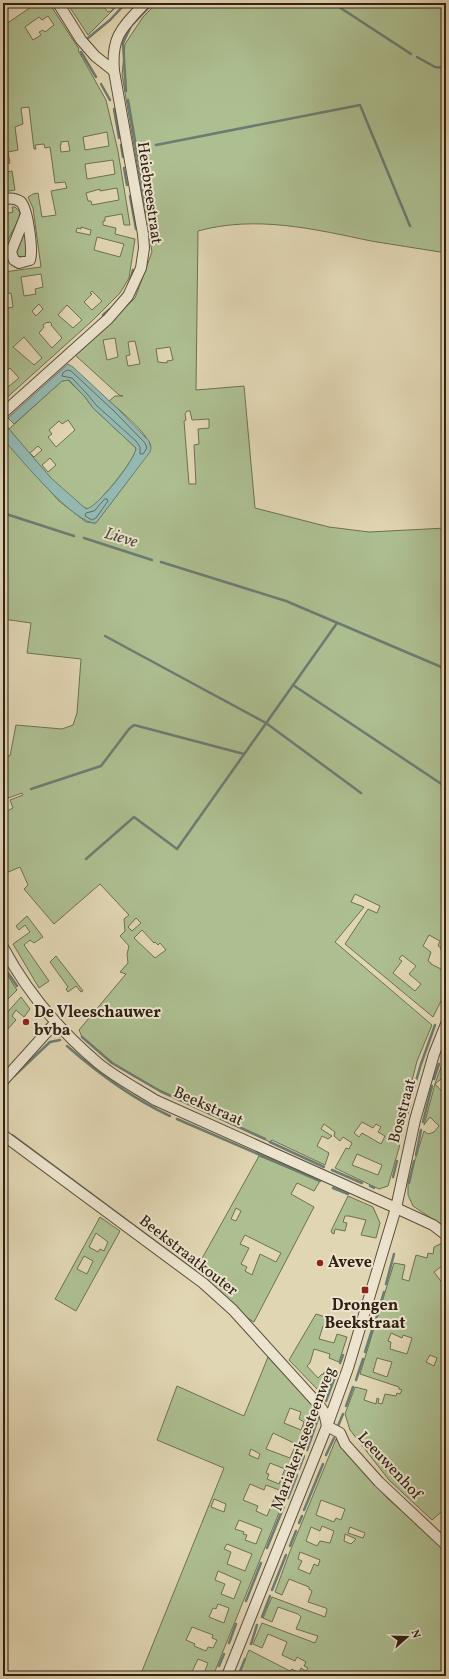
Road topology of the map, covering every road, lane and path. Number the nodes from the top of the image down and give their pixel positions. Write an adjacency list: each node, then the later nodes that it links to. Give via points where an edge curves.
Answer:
1 (58, 3): 3 (street, via 81,40 95,56)
2 (145, 3): 3 (street, Heiebreestraat, via 121,30 115,43)
3 (114, 71): 6 (street, Heiebreestraat, via 134,176 144,248 141,268 128,296 108,319)
4 (3, 199): 5 (street, via 21,202)
5 (26, 214)
6 (3, 413)
7 (3, 947): 8 (street, Beekstraat, via 32,994)
8 (55, 1023): 10 (street); 12 (street, Beekstraat, via 99,1063 155,1100)
9 (446, 1024): 12 (street, Bosstraat, via 434,1054 415,1120)
10 (3, 1081)
11 (3, 1135): 14 (street, Beekstraatkouter, via 203,1283 233,1310 319,1405 324,1412)
12 (396, 1208): 13 (street, Beekstraat, via 433,1225); 14 (street, Mariakerksesteenweg, via 357,1338)
13 (446, 1235)
14 (327, 1426): 15 (street, Leeuwenhof, via 340,1433 346,1444 379,1482); 16 (street, Mariakerksesteenweg)
15 (446, 1545)
16 (227, 1676)

